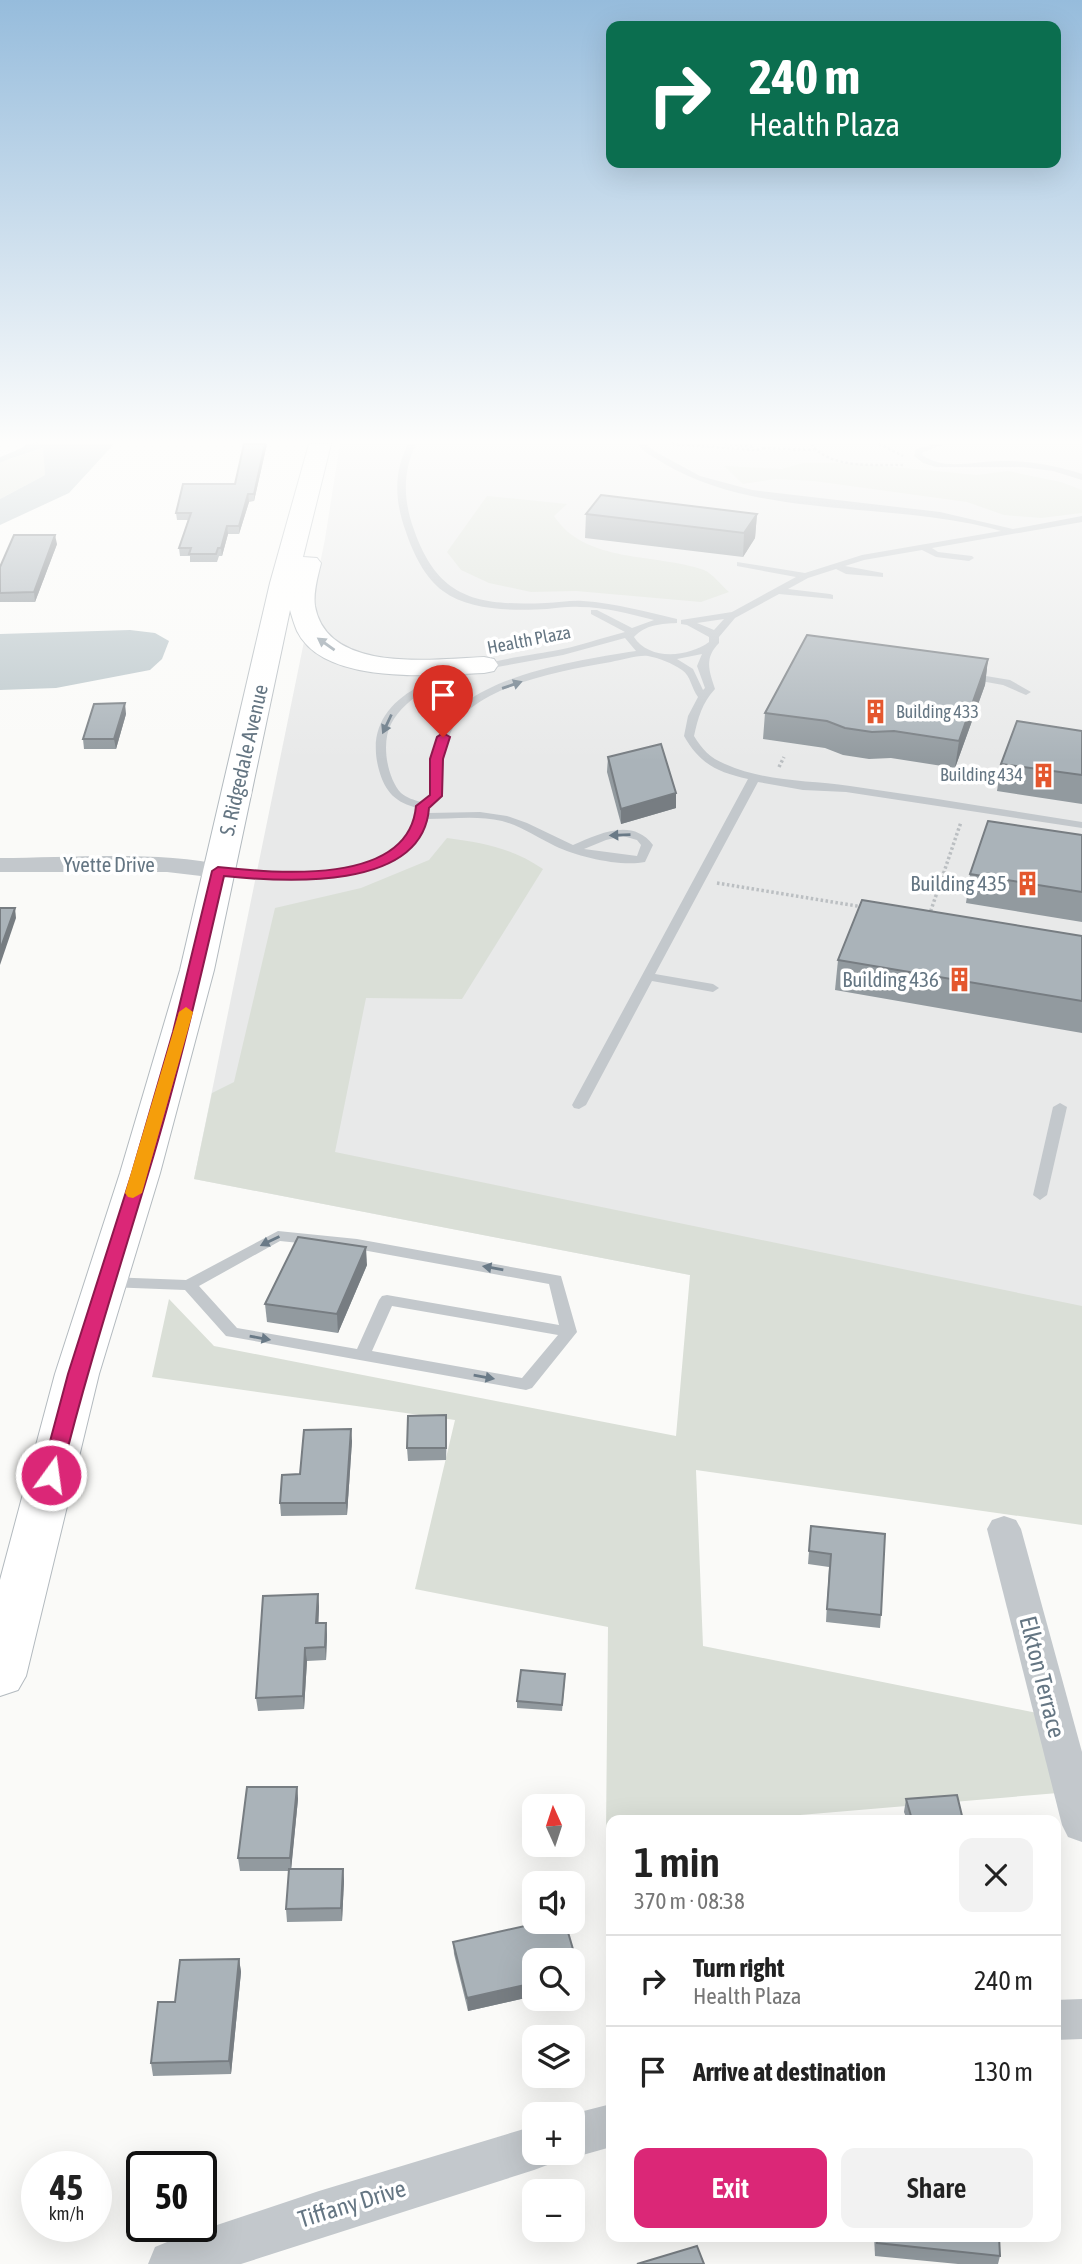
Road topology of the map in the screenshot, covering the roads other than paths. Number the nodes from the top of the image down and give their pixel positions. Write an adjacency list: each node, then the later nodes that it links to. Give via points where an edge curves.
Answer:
1 (292, 550): 35 (main road, S. Ridgedale Avenue)
2 (310, 550): 22 (main road, one-way to 2, via 344,655 316,637 302,604)
3 (419, 550): 13 (lane, via 439,584 451,592 481,602)
4 (909, 550): 8 (lane)
5 (926, 550): 6 (lane)
6 (969, 558)
7 (740, 564): 10 (lane)
8 (837, 566): 9 (lane); 10 (lane)
9 (880, 575)
10 (805, 576): 11 (lane)
11 (778, 591): 12 (lane); 14 (lane)
12 (830, 597)
13 (548, 606): 15 (lane, via 597,605); 16 (lane, via 604,615)
14 (734, 615): 15 (lane); 17 (lane)
15 (679, 622): 16 (lane, Health Plaza, via 657,622); 17 (lane, via 700,626)
16 (632, 633): 19 (lane, via 631,643); 21 (lane, Health Plaza, via 577,649)
17 (714, 636): 18 (lane)
18 (709, 649): 20 (lane, via 687,656); 26 (lane, via 702,666 710,689)
19 (646, 653): 20 (lane, Health Plaza); 27 (lane, Health Plaza, one-way to 19, via 546,674)
20 (659, 656): 26 (lane, via 692,674)
21 (484, 665): 22 (main road); 24 (lane, Health Plaza)
22 (389, 667): 24 (main road)
23 (960, 675): 25 (lane, via 1006,681)
24 (428, 687): 27 (lane); 30 (lane, Health Plaza, one-way to 30, via 393,713 382,737 382,762 393,788 401,799)
25 (1026, 692)
26 (702, 695): 28 (lane, via 687,729 691,744 723,768)
27 (466, 706): 30 (lane, Health Plaza, via 443,737 436,796)
28 (754, 779): 29 (lane); 36 (lane)
29 (823, 790): 31 (lane, via 846,789); 32 (lane, via 843,797)
30 (423, 811): 33 (lane, via 498,817); 35 (lane, Health Plaza, via 421,826 397,853 365,867 302,877)
31 (1082, 825)
32 (1082, 833)
33 (574, 849): 33 (lane, one-way to 33, via 641,860 647,845 629,834 607,835)
34 (0, 865): 35 (street, Yvette Drive, via 167,865)
35 (218, 871): 41 (main road, S. Ridgedale Avenue, via 181,1032)
36 (648, 977): 37 (lane); 38 (lane)
37 (713, 988)
38 (579, 1105)
39 (1060, 1107): 40 (lane)
40 (1040, 1195)
41 (107, 1282): 42 (lane); 46 (main road, S. Ridgedale Avenue, via 77,1374)
42 (189, 1285): 43 (lane, one-way to 42, via 556,1280 357,1244 278,1236); 44 (lane, one-way to 44, via 232,1332)
43 (569, 1332): 44 (lane, one-way to 43, via 526,1384); 44 (lane, via 387,1300)
44 (362, 1355)
45 (1004, 1529): 47 (street, Elkton Terrace)
46 (0, 1676)
47 (1082, 1825)
48 (1082, 2019): 49 (street)
49 (1061, 2020)
50 (606, 2126): 51 (street)
51 (585, 2132)
52 (522, 2152): 53 (street, Tiffany Drive)
53 (172, 2264)

